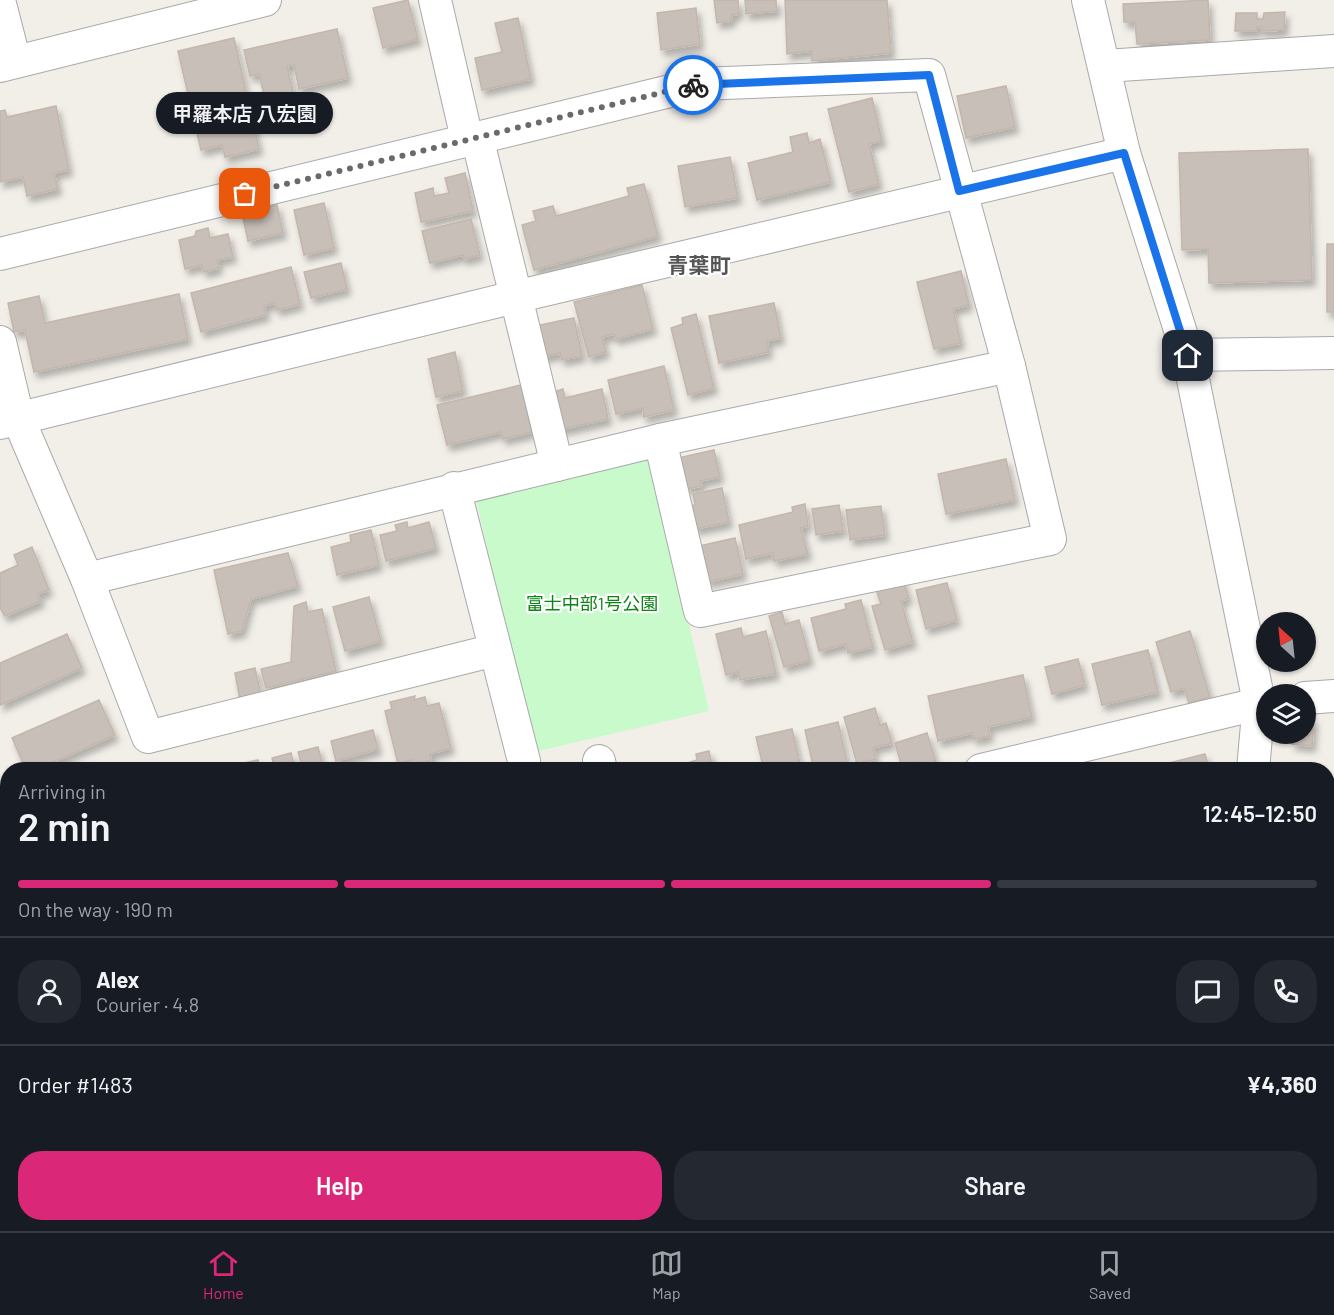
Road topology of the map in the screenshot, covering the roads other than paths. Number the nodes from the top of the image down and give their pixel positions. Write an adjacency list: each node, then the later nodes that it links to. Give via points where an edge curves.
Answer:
1 (265, 0): 6 (street)
2 (435, 0): 8 (street)
3 (1088, 0): 7 (street)
4 (0, 4): 6 (street)
5 (1334, 51): 7 (street)
6 (7, 64)
7 (1105, 66): 9 (street)
8 (472, 138): 10 (street, via 699,84 929,75); 11 (street); 12 (street)
9 (1124, 153): 10 (street); 15 (street)
10 (959, 191): 12 (street); 16 (street)
11 (0, 254)
12 (516, 297): 17 (street); 19 (street)
13 (0, 342): 17 (street)
14 (1334, 354): 15 (street)
15 (1188, 356): 23 (street)
16 (1009, 366): 18 (street); 18 (street, via 1050,539 700,611)
17 (9, 420): 21 (street)
18 (660, 440): 19 (street)
19 (557, 465): 20 (street)
20 (454, 488): 21 (street); 22 (street)
21 (87, 579): 22 (street, via 148,737)
22 (495, 650): 28 (street)
23 (1259, 684)
24 (1334, 696): 25 (street)
25 (1316, 697)
26 (1256, 704): 29 (street)
27 (1257, 744): 30 (street)
28 (524, 761)
29 (1014, 762)
30 (1254, 762)

